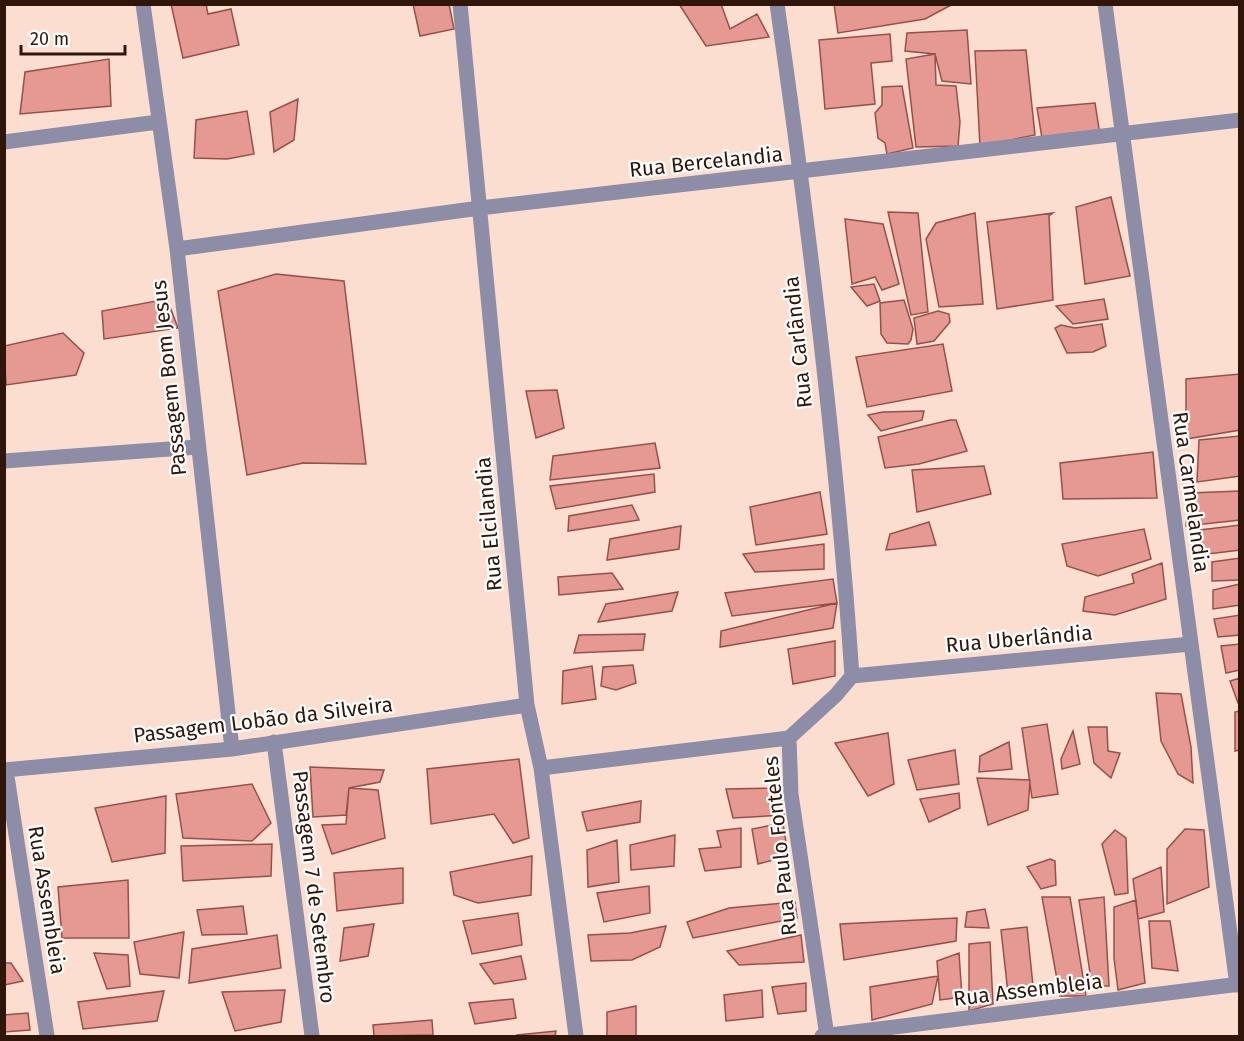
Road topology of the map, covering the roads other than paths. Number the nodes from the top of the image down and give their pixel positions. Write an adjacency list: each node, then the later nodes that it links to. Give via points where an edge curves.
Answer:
1 (143, 4): 6 (street, Passagem Bom Jesus)
2 (460, 4): 10 (street, Rua Elcilandia)
3 (777, 4): 9 (street, Rua Carlândia)
4 (1105, 4): 7 (street, Rua Carmelandia)
5 (1239, 120): 7 (street, Rua Bercelandia)
6 (158, 122): 8 (street); 11 (street, Passagem Bom Jesus)
7 (1121, 135): 9 (street, Rua Bercelandia); 14 (street, Rua Carmelandia)
8 (4, 142)
9 (801, 173): 10 (street, Rua Bercelandia); 15 (street, Rua Carlândia)
10 (480, 208): 11 (street, Rua Bercelandia); 16 (street, Rua Elcilandia)
11 (177, 249): 12 (street, Passagem Bom Jesus)
12 (196, 447): 13 (street); 19 (street, Passagem Bom Jesus)
13 (4, 461)
14 (1191, 644): 15 (street, Rua Uberlândia); 22 (street, Rua Carmelandia)
15 (852, 676): 17 (street, Rua Paulo Fonteles)
16 (526, 705): 18 (street, Passagem Lobão da Silveira); 20 (street, Rua Elcilandia)
17 (789, 738): 20 (street); 26 (street, Rua Paulo Fonteles, via 791,794)
18 (274, 742): 19 (street, Passagem Lobão da Silveira); 24 (street, Passagem 7 de Setembro)
19 (232, 749): 21 (street, Passagem Lobão da Silveira)
20 (541, 768): 25 (street, Rua Elcilandia)
21 (5, 770): 23 (street, Rua Assembleia)
22 (1238, 985): 26 (street, Rua Assembleia)
23 (47, 1036)
24 (312, 1036)
25 (576, 1036)
26 (825, 1036)

